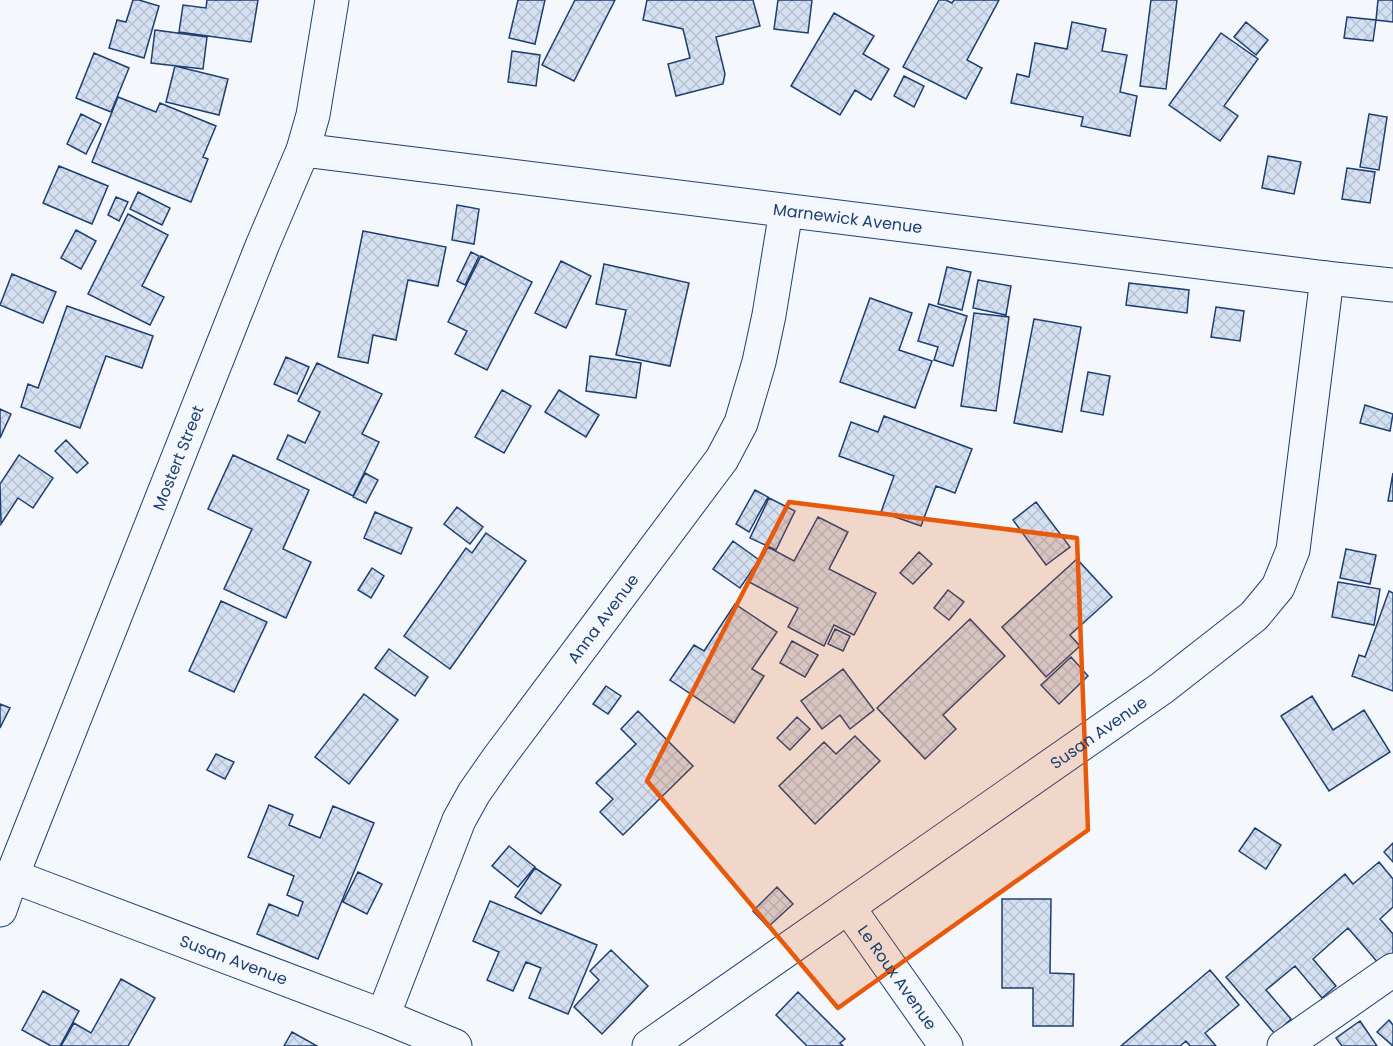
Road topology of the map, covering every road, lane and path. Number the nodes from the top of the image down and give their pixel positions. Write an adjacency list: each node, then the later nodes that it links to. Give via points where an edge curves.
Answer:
1 (332, 0): 2 (street, Mostert Street, via 314,115)
2 (303, 150): 3 (street, Marnewick Avenue); 6 (street, Mostert Street)
3 (786, 211): 4 (street, Marnewick Avenue); 10 (street, Anna Avenue, via 769,315 741,423 722,459 474,793 445,853)
4 (1327, 278): 5 (street, Marnewick Avenue); 7 (street, Susan Avenue, via 1293,550 1278,587 1267,602 1162,688)
5 (1393, 285)
6 (12, 876): 8 (street, Mostert Street); 10 (street, Susan Avenue)
7 (848, 907): 12 (street, Susan Avenue); 13 (street, Le Roux Avenue)
8 (0, 910)
9 (1393, 970): 14 (street)
10 (383, 1016): 11 (street, Susan Avenue)
11 (455, 1046)
12 (649, 1046)
13 (946, 1046)
14 (1284, 1046)

